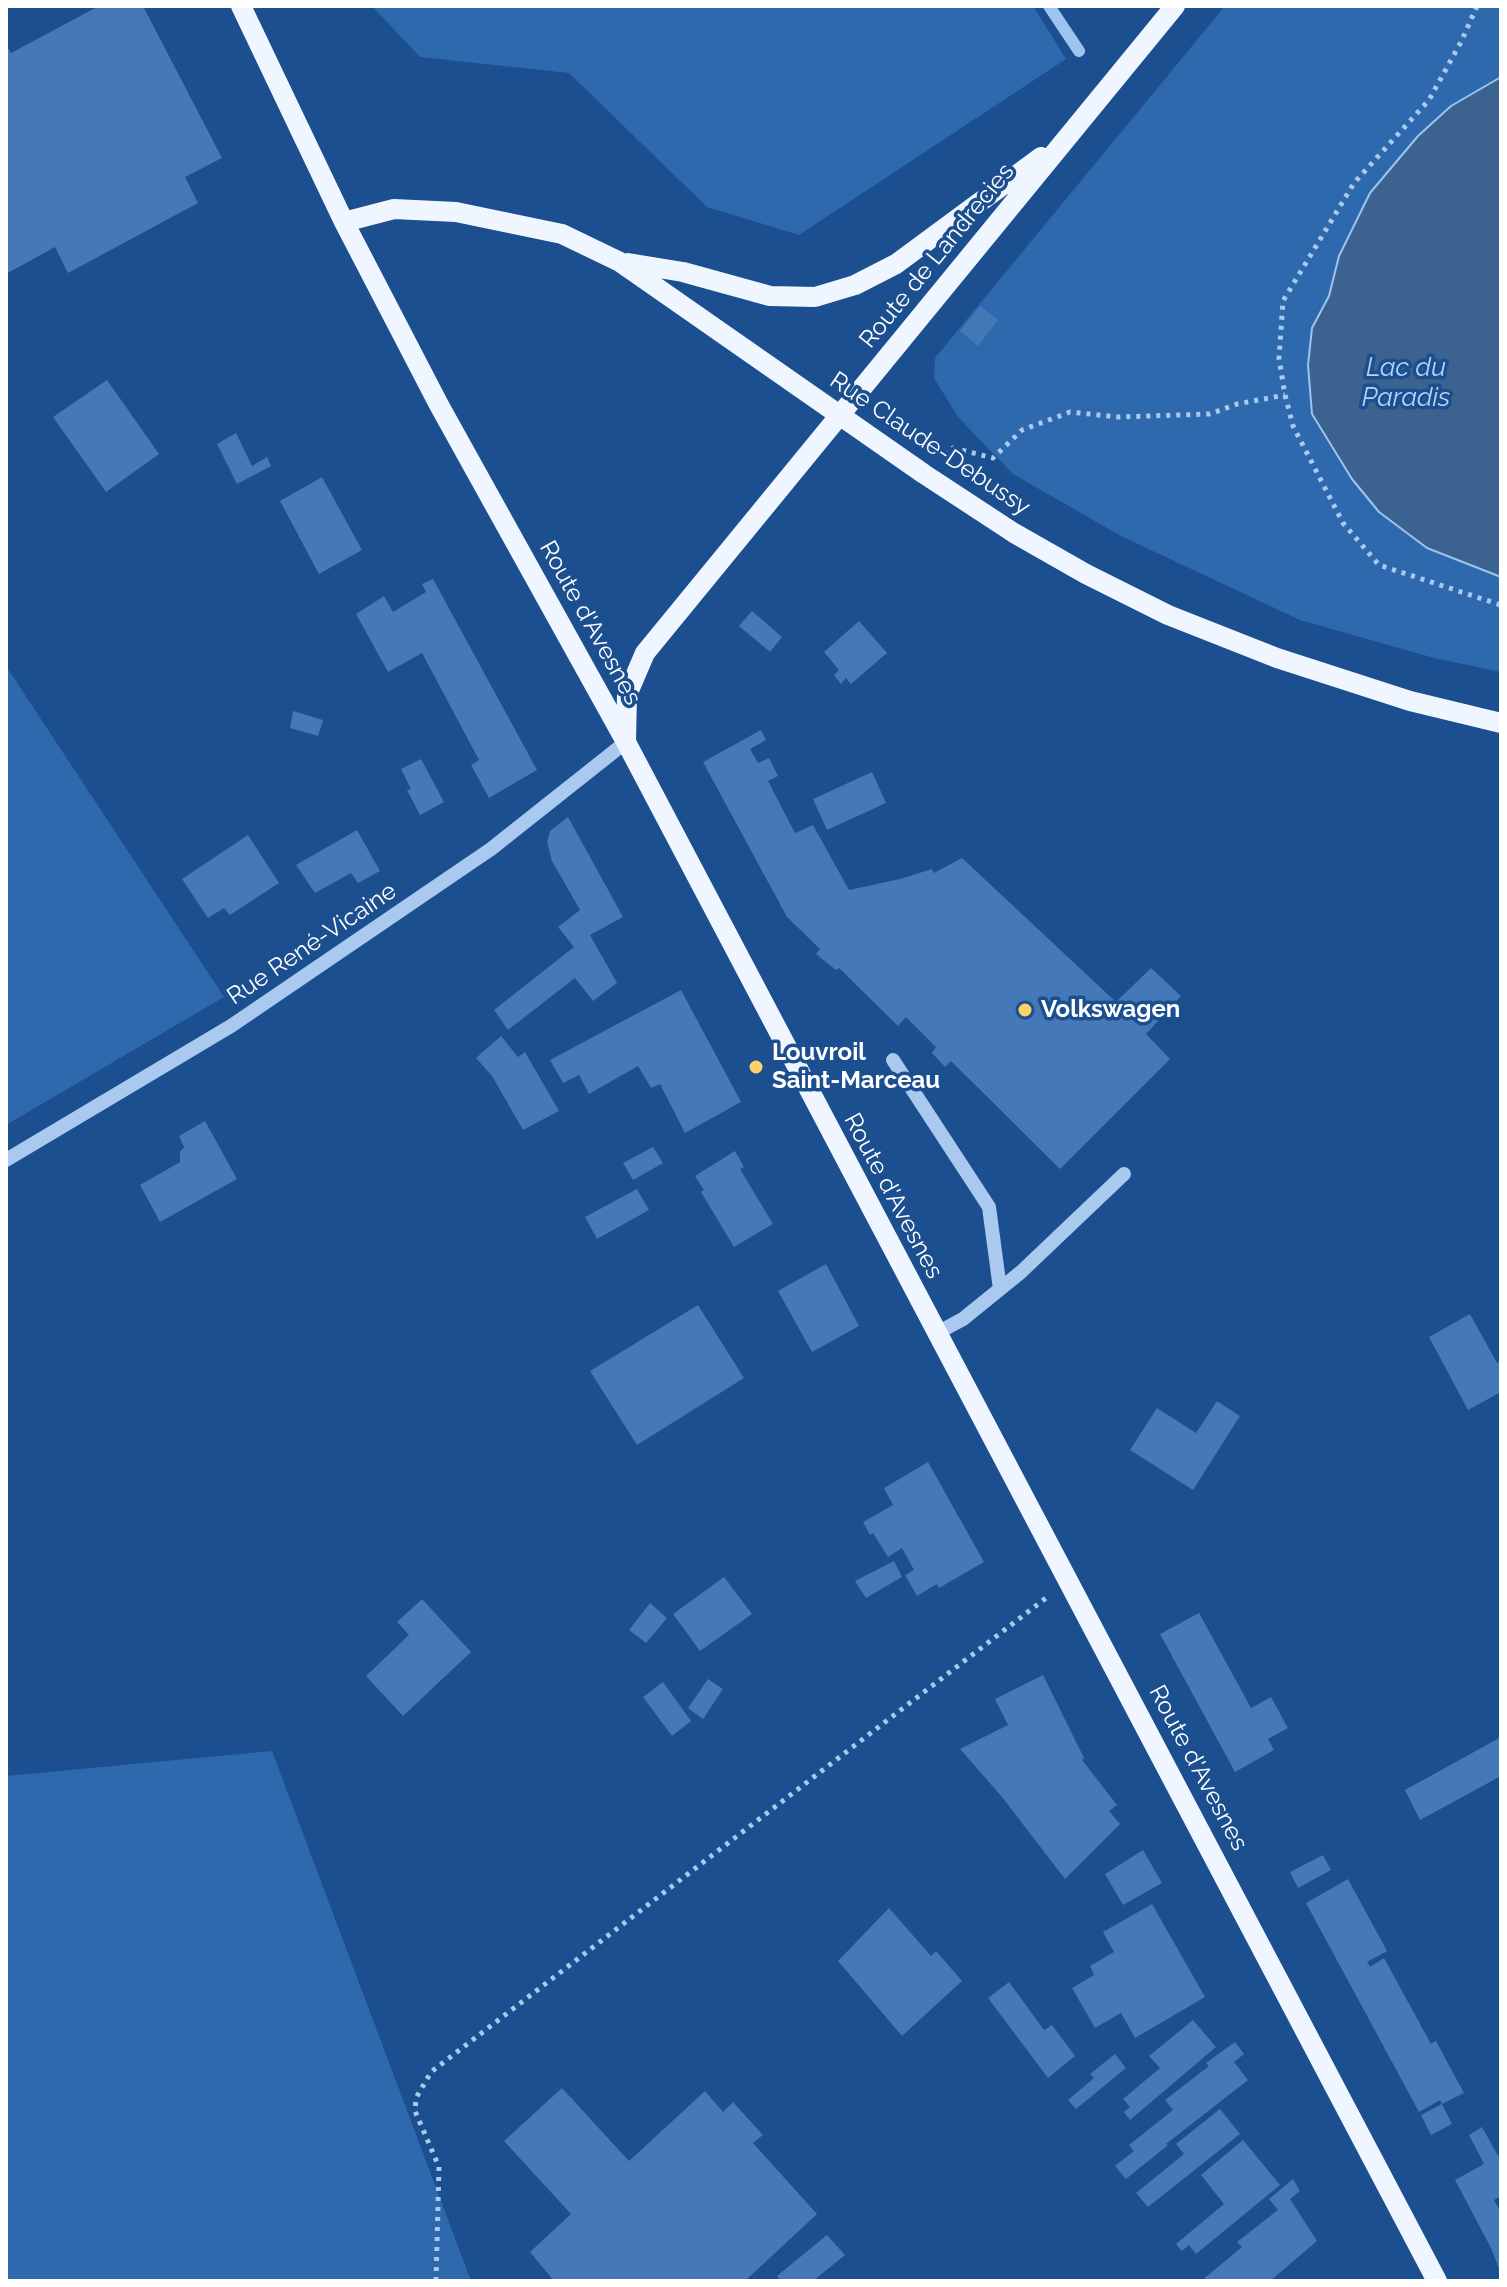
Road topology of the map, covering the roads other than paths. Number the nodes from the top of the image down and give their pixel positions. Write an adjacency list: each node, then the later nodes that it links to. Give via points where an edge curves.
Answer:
1 (241, 6): 4 (main road, Route d'Avesnes)
2 (1175, 6): 3 (main road, Route de Landrecies)
3 (1067, 138): 5 (main road, via 896,264 815,297 770,296 683,272); 6 (main road, Route de Landrecies)
4 (344, 222): 5 (main road, Rue Claude-Debussy, via 394,209 456,212 562,234); 8 (main road, Route d'Avesnes)
5 (620, 262): 6 (main road, Rue Claude-Debussy)
6 (838, 415): 7 (main road, Rue Claude-Debussy, via 1014,533 1168,615 1292,663); 8 (main road, Route de Landrecies, via 645,653 627,695)
7 (1501, 723)
8 (626, 742): 10 (street, Rue René-Vicaine, via 491,849 231,1026); 13 (main road, Route d'Avesnes)
9 (893, 1060): 12 (street, via 989,1207)
10 (6, 1160)
11 (1124, 1174): 12 (street)
12 (1000, 1289): 13 (street)
13 (937, 1333): 14 (main road, Route d'Avesnes)
14 (1437, 2281)

